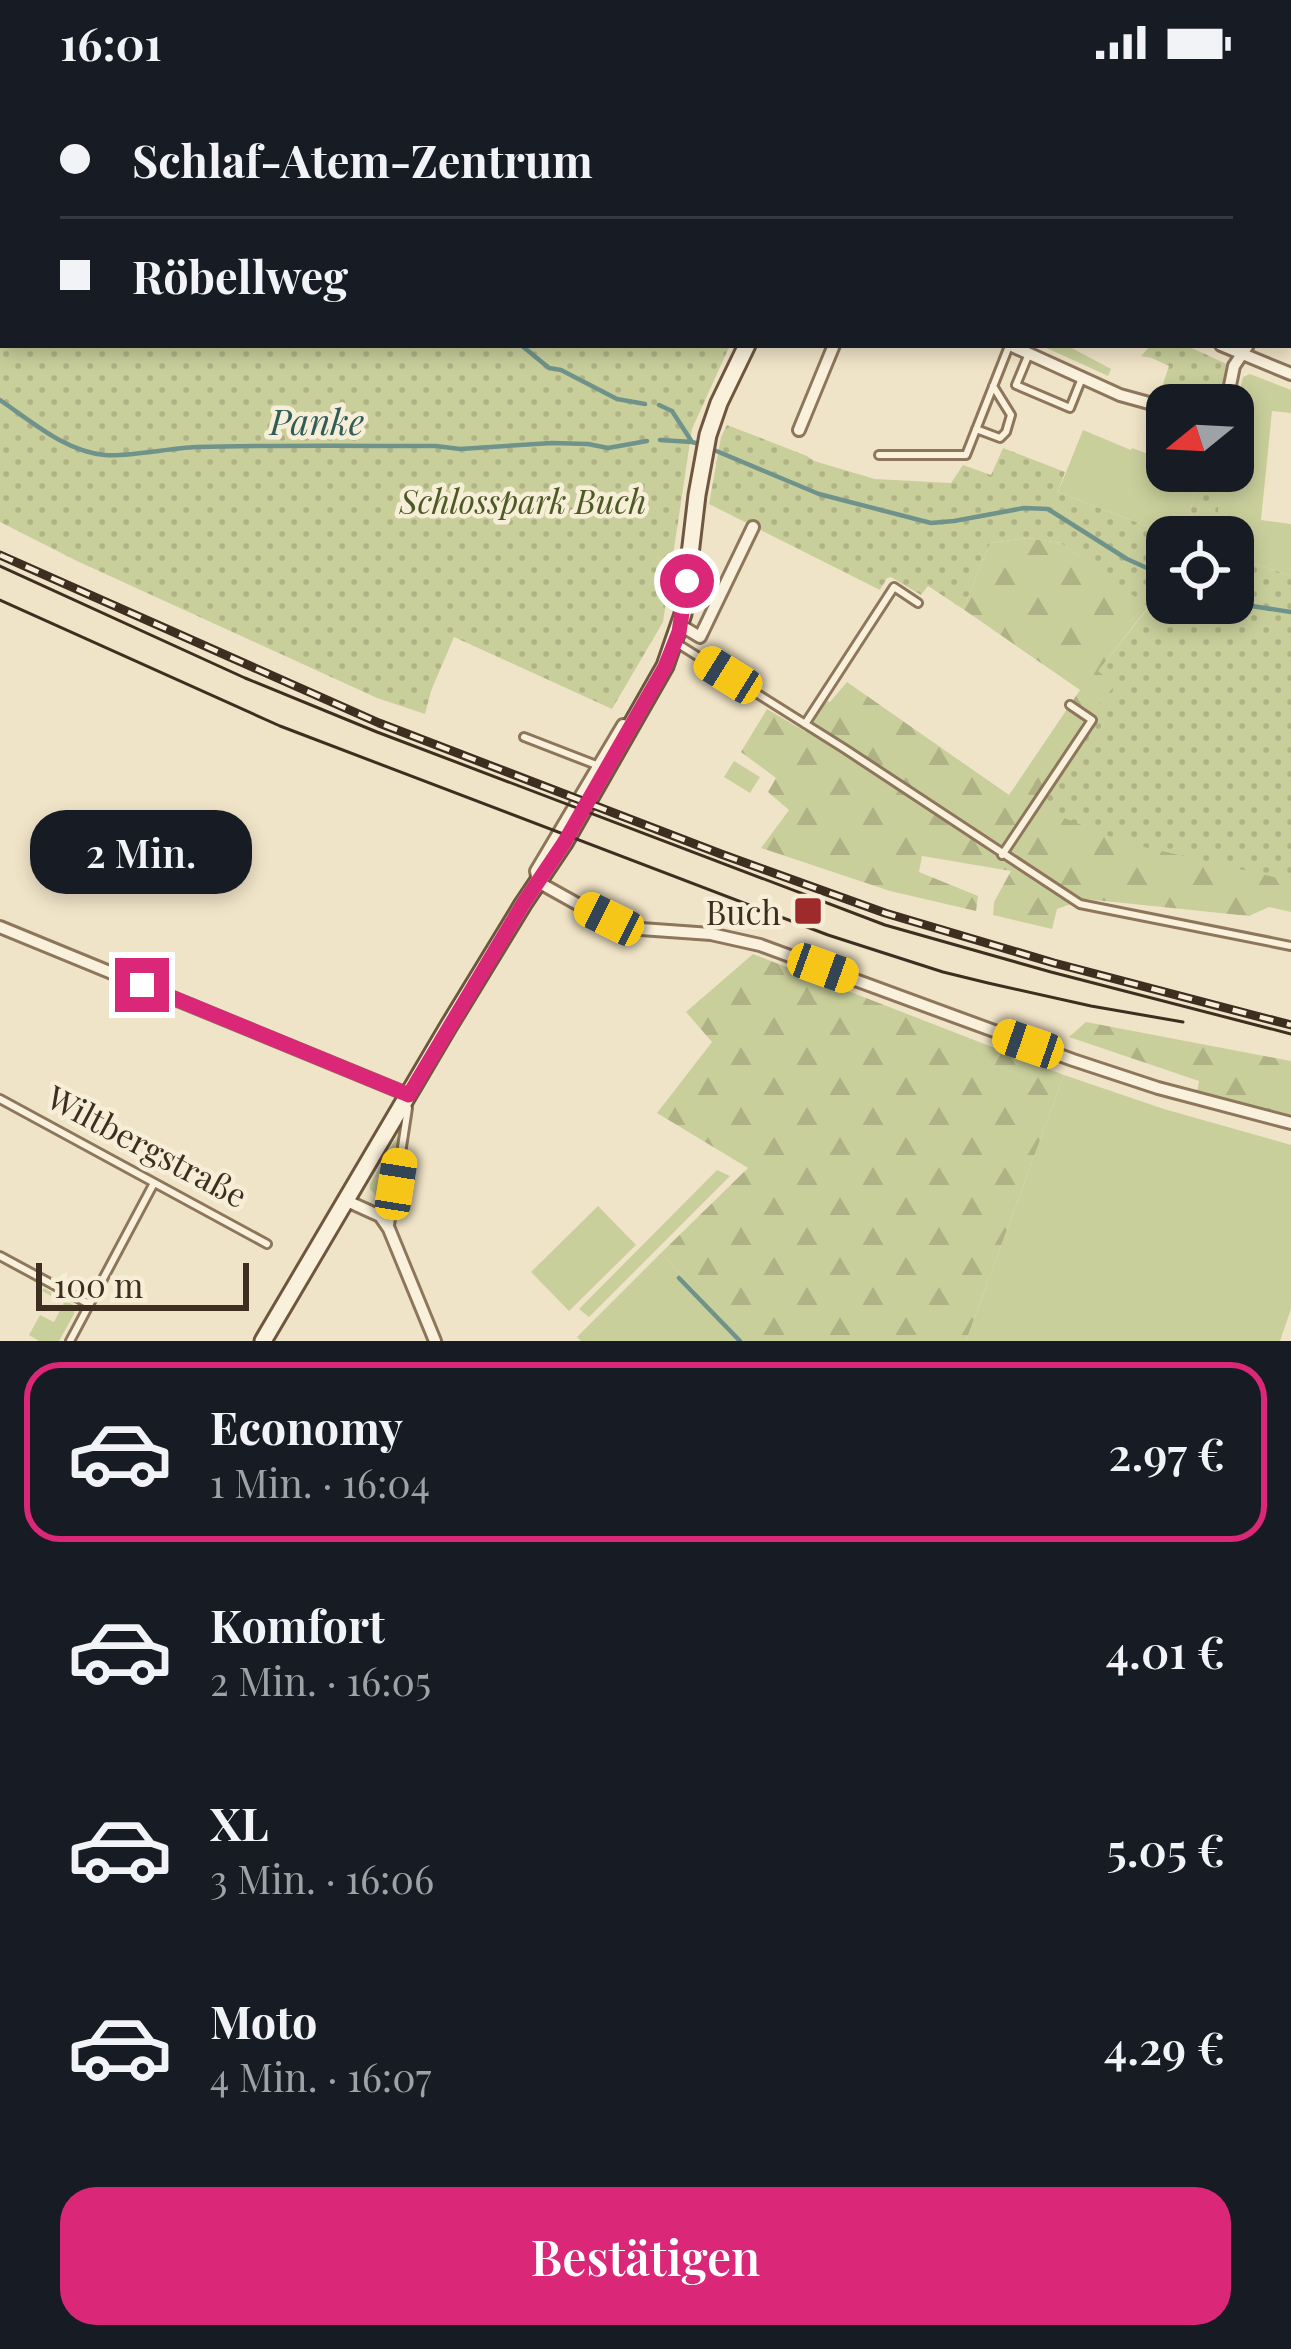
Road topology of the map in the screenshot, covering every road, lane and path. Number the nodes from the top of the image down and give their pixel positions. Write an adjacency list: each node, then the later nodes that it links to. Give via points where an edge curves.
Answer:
1 (746, 348): 17 (main road, via 708,435)
2 (832, 348): 13 (street)
3 (1009, 348): 10 (lane)
4 (1014, 348): 6 (street)
5 (1245, 350): 7 (street); 9 (street)
6 (1028, 355): 8 (street); 8 (lane, via 1016,385 1070,408)
7 (1291, 374)
8 (1082, 378): 11 (street)
9 (1230, 384)
10 (993, 386): 12 (lane); 12 (lane, via 1011,415 1006,432 1000,438)
11 (1146, 403)
12 (976, 429): 14 (lane, via 966,455)
13 (800, 430)
14 (879, 454)
15 (753, 527): 17 (street, via 700,637)
16 (918, 603): 20 (lane, via 894,586)
17 (678, 634): 18 (main road); 20 (lane)
18 (652, 689): 22 (street); 24 (main road)
19 (1070, 705): 23 (lane, via 1092,720)
20 (805, 724): 23 (lane)
21 (524, 737): 22 (lane)
22 (599, 766): 24 (street, via 536,871)
23 (1002, 855): 26 (lane, via 1080,904)
24 (538, 882): 27 (main road); 29 (street, via 609,919 760,945 1073,1060)
25 (0, 927): 27 (street)
26 (1291, 946)
27 (409, 1095): 31 (main road); 32 (lane)
28 (0, 1099): 30 (lane, Wiltbergstraße)
29 (1291, 1123)
30 (154, 1183): 33 (lane, Wiltbergstraße); 35 (lane)
31 (347, 1201): 32 (street); 37 (main road)
32 (389, 1228): 38 (street)
33 (267, 1244)
34 (0, 1256): 35 (lane)
35 (88, 1304): 36 (lane)
36 (70, 1341)
37 (263, 1341)
38 (435, 1341)

